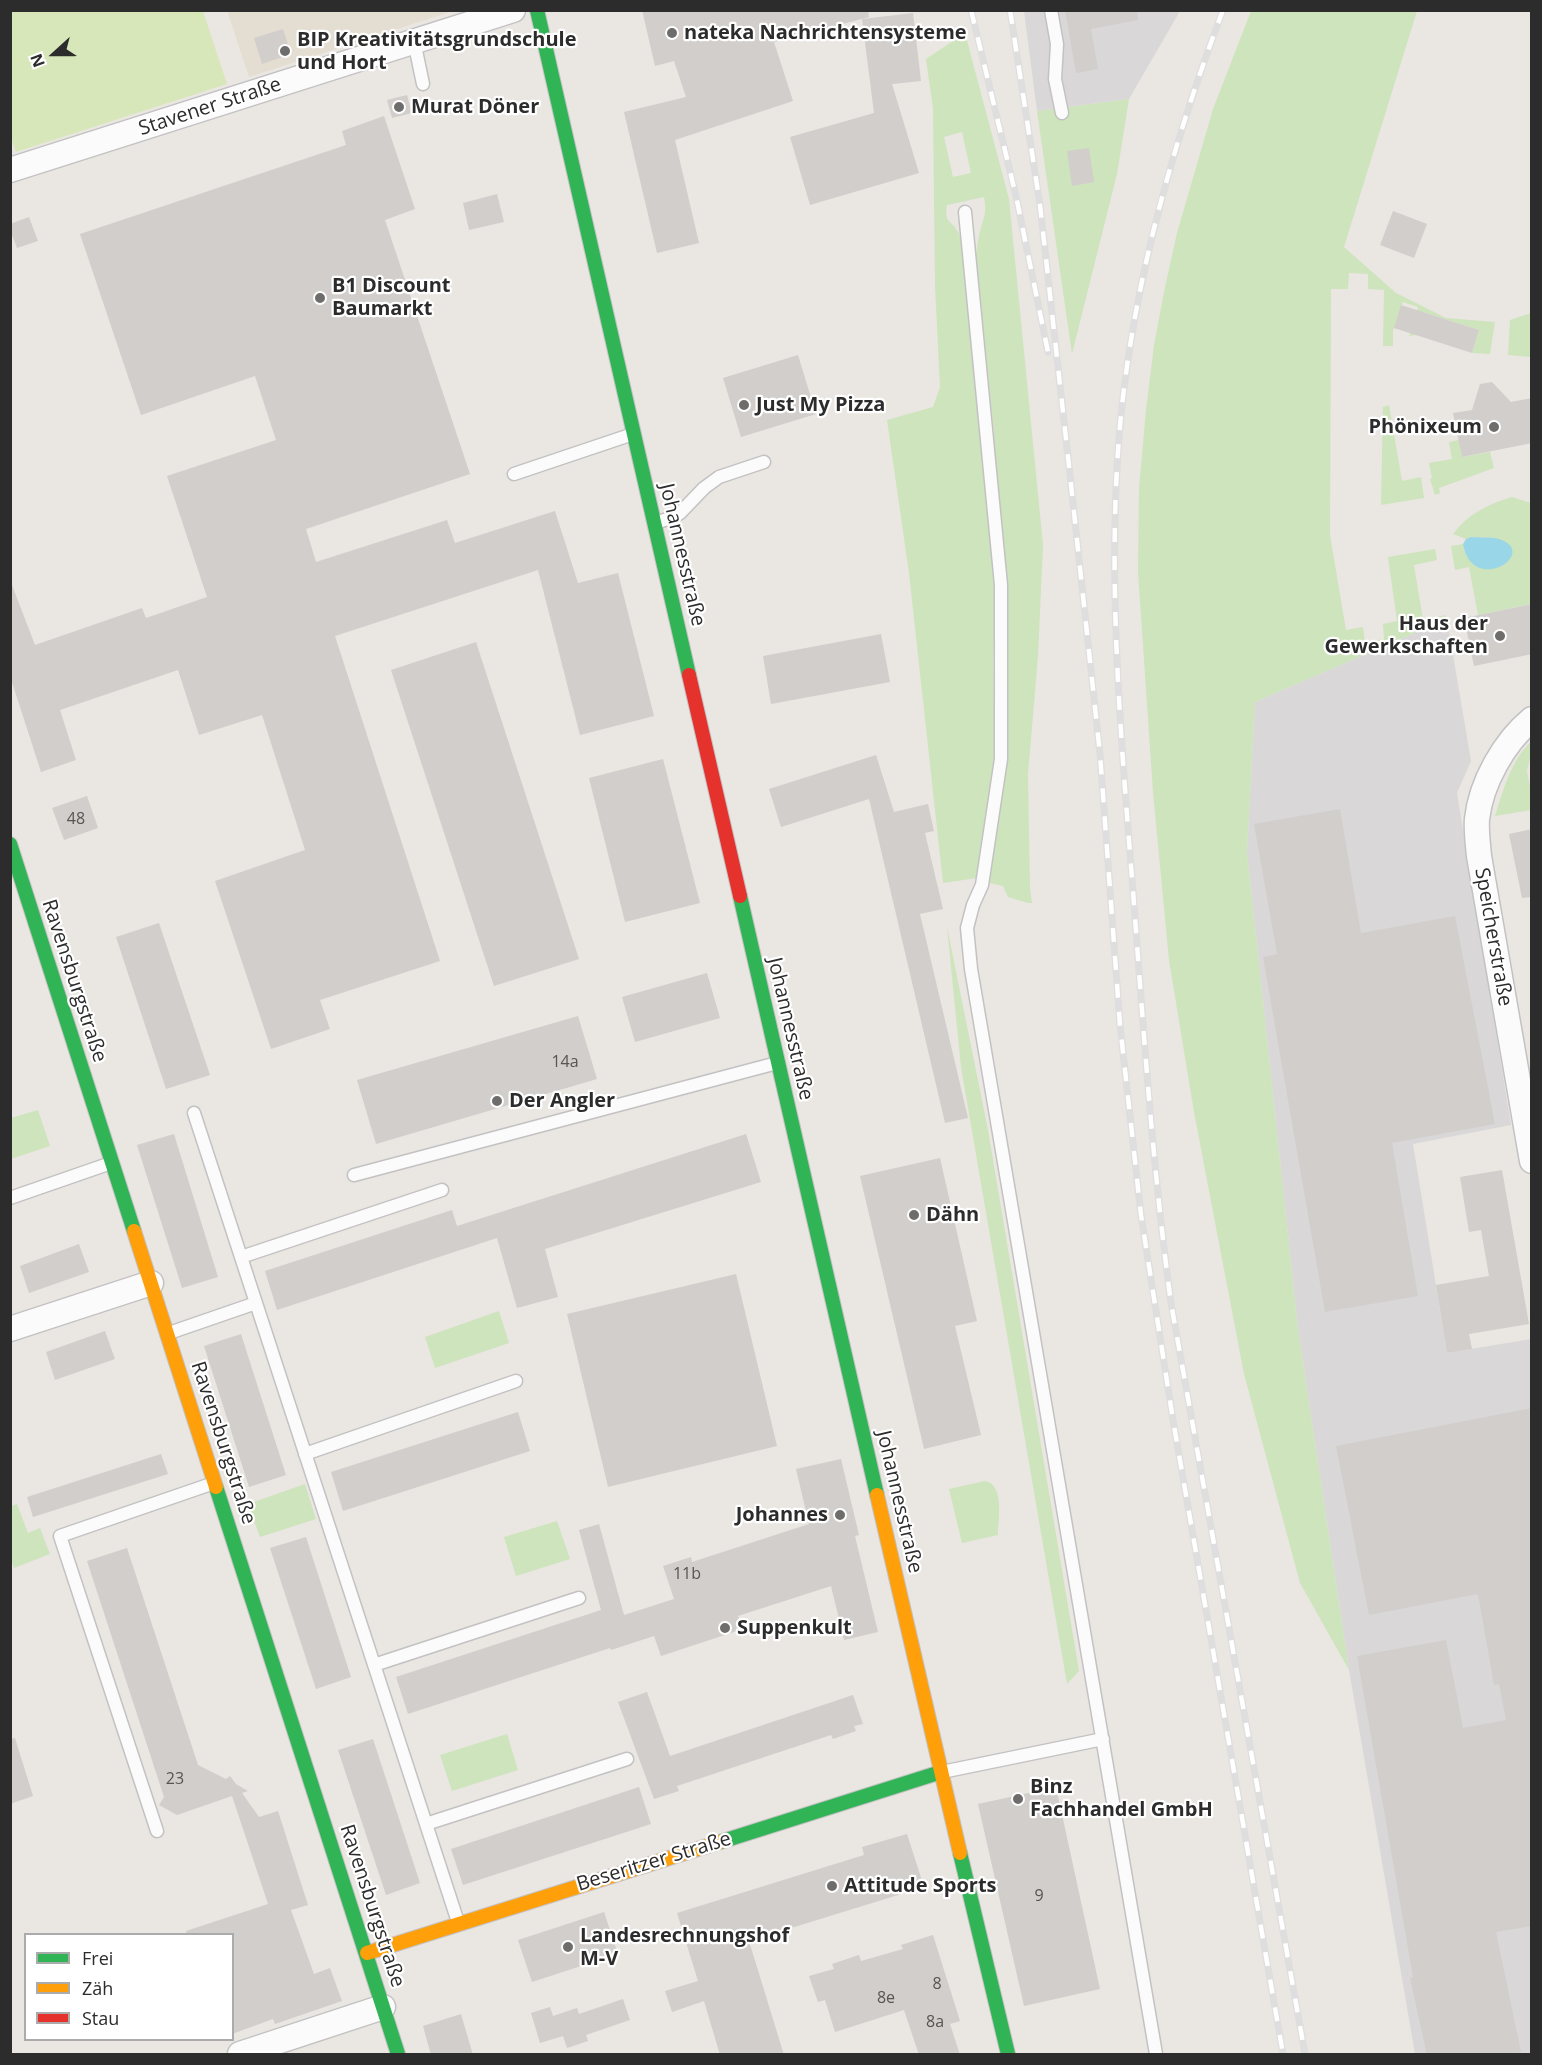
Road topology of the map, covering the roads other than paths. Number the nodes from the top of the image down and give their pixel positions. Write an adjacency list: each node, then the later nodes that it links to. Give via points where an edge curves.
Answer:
1 (513, 10): 4 (street, Stavener Straße)
2 (537, 10): 9 (main road, Johannesstraße)
3 (1051, 10): 6 (lane, via 1057,44 1055,79)
4 (414, 41): 5 (lane); 7 (street, Stavener Straße)
5 (423, 84)
6 (1062, 113)
7 (10, 170)
8 (965, 212): 32 (lane, via 1001,585 1001,759 982,885 967,928)
9 (634, 434): 11 (lane); 12 (main road, Johannesstraße)
10 (764, 462): 12 (lane, via 719,477 680,513)
11 (514, 474)
12 (654, 523): 15 (main road, Johannesstraße)
13 (1528, 722): 17 (street, Speicherstraße, via 1508,745 1487,782 1477,820 1479,856)
14 (10, 844): 18 (main road, Ravensburgstraße)
15 (778, 1063): 19 (lane); 34 (main road, Johannesstraße)
16 (194, 1113): 22 (lane)
17 (1532, 1161)
18 (112, 1163): 21 (lane); 23 (main road, Ravensburgstraße)
19 (354, 1175)
20 (442, 1190): 22 (lane)
21 (10, 1198)
22 (241, 1257): 24 (lane)
23 (151, 1283): 25 (street); 26 (main road, Ravensburgstraße)
24 (256, 1304): 26 (lane); 28 (lane)
25 (10, 1329)
26 (167, 1334): 29 (main road, Ravensburgstraße)
27 (516, 1381): 28 (lane)
28 (305, 1454): 31 (lane)
29 (215, 1482): 36 (lane, via 60,1536); 38 (main road, Ravensburgstraße)
30 (579, 1598): 31 (lane)
31 (374, 1665): 35 (lane)
32 (1102, 1739): 34 (lane); 43 (lane)
33 (627, 1759): 35 (lane)
34 (940, 1772): 37 (main road, Beseritzer Straße); 42 (main road, Johannesstraße)
35 (426, 1824): 37 (lane)
36 (156, 1831)
37 (458, 1924): 38 (main road, Beseritzer Straße)
38 (367, 1953): 39 (main road, Ravensburgstraße)
39 (383, 2007): 40 (street); 41 (main road, Ravensburgstraße)
40 (240, 2055)
41 (398, 2055)
42 (1008, 2055)
43 (1156, 2055)

